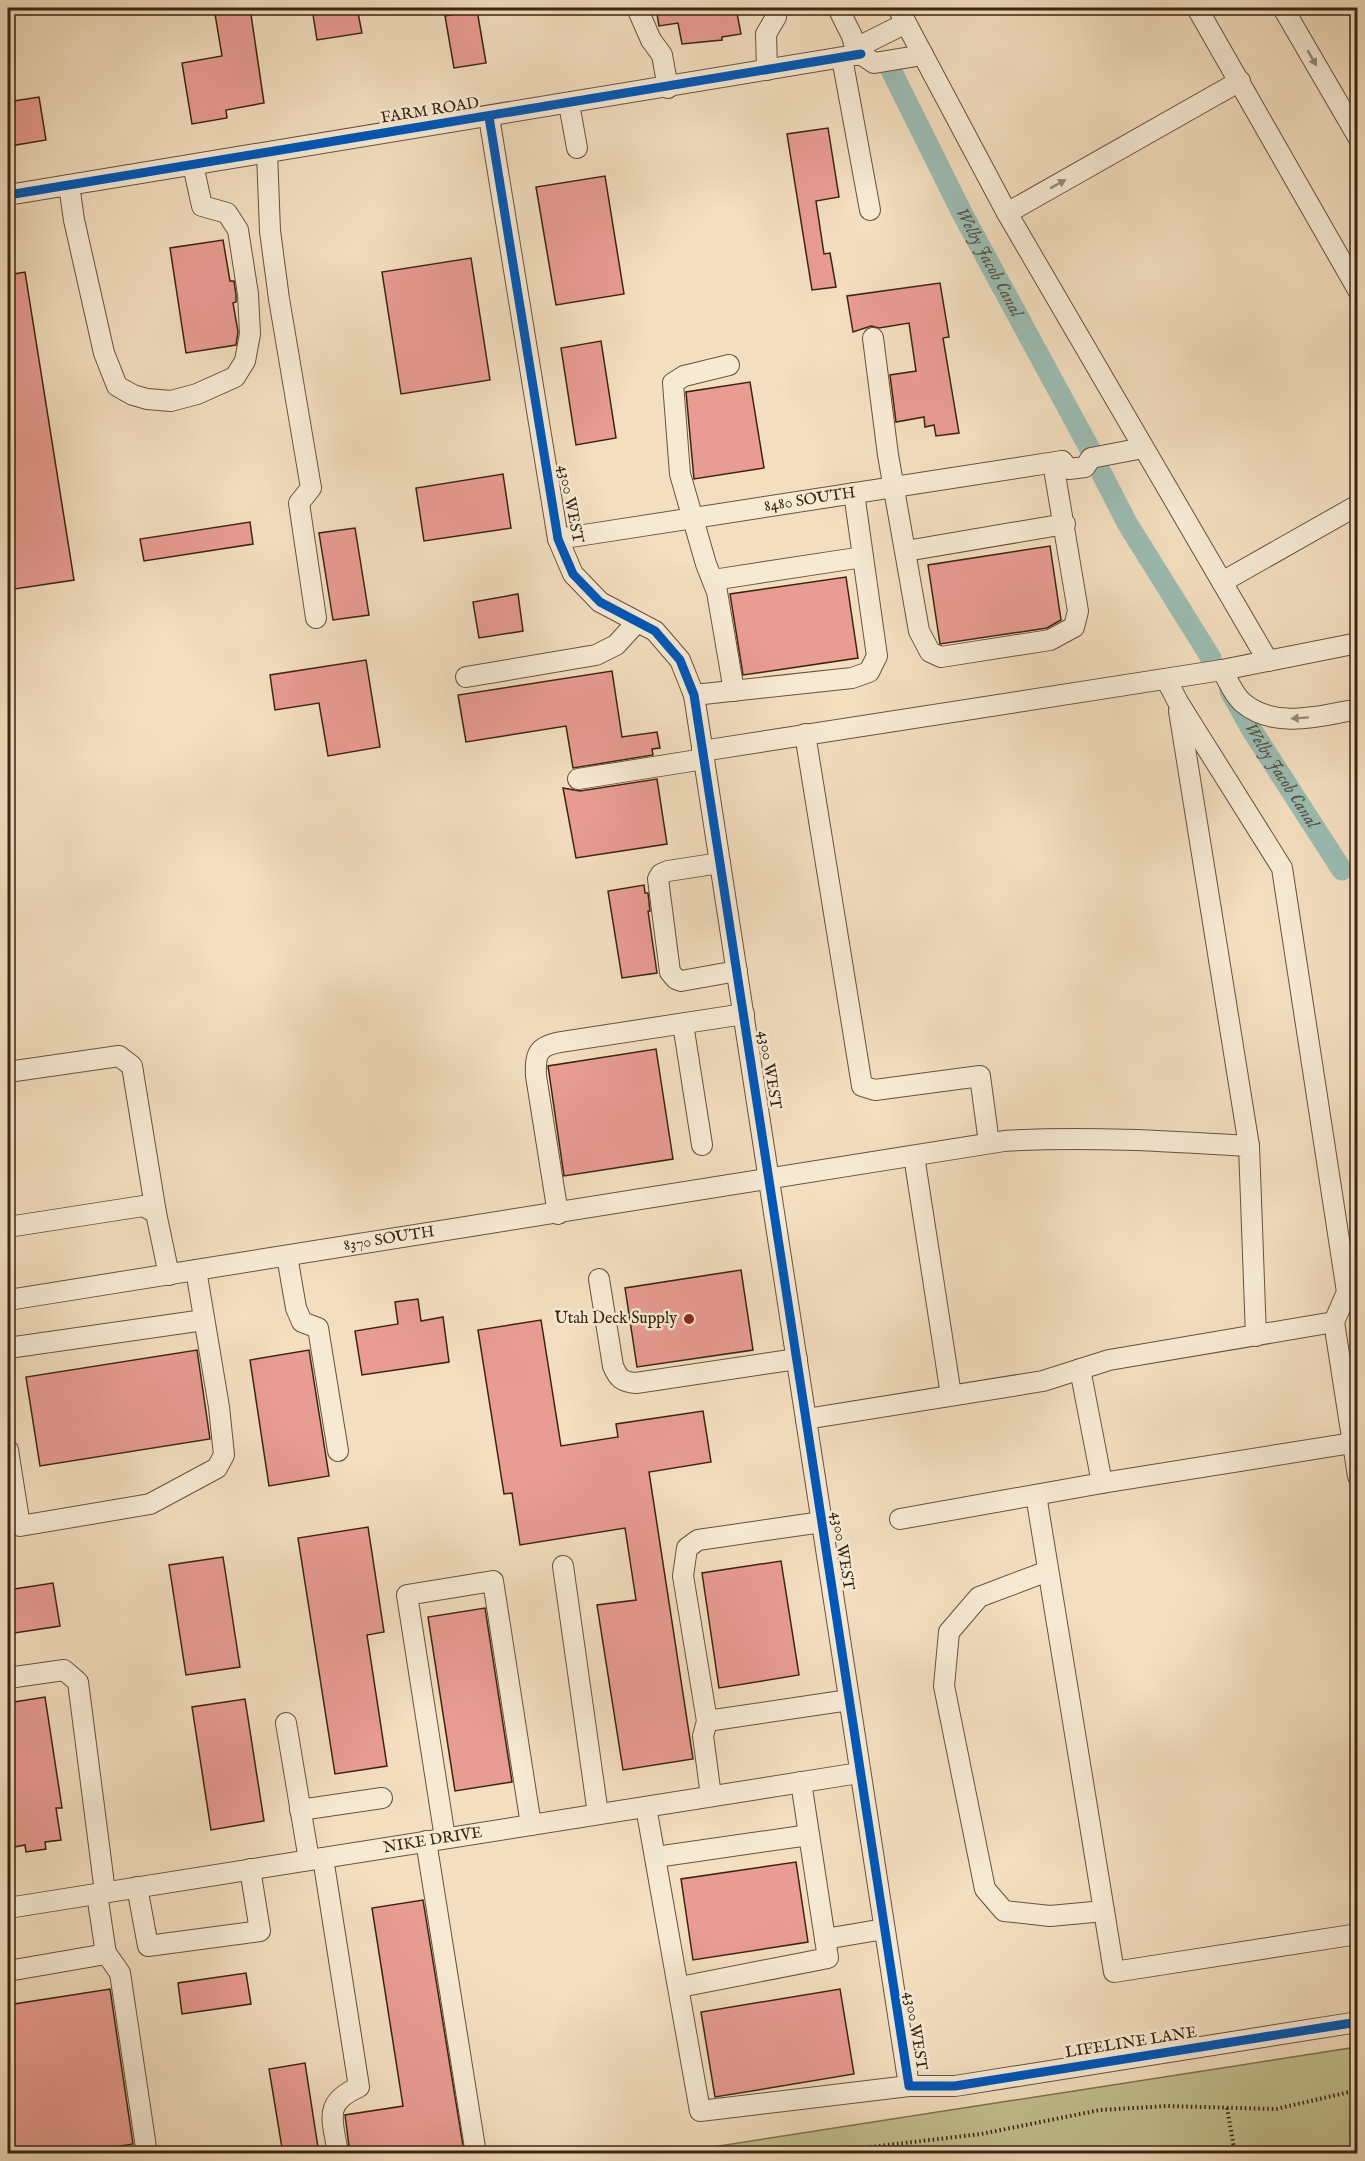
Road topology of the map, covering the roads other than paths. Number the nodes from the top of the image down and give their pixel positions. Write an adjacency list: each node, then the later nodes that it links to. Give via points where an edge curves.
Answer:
1 (637, 8): 11 (street, via 662,55)
2 (774, 8): 9 (street, via 776,17 766,34)
3 (838, 8): 8 (street, via 852,36)
4 (1197, 8): 10 (street)
5 (1283, 8): 14 (street, one-way to 14)
6 (902, 15): 7 (street); 8 (street)
7 (923, 55): 8 (street, via 874,63); 21 (street)
8 (853, 56): 9 (street, FARM ROAD); 20 (street)
9 (767, 70): 11 (street, FARM ROAD)
10 (1239, 81): 21 (street, one-way to 10); 22 (street)
11 (668, 88): 12 (street, FARM ROAD)
12 (569, 104): 13 (street, FARM ROAD); 15 (street)
13 (489, 117): 16 (street, FARM ROAD); 32 (street, 4300 WEST)
14 (1358, 137)
15 (576, 148)
16 (267, 153): 17 (street, FARM ROAD); 37 (street, via 277,288 311,488 299,503)
17 (193, 165): 18 (street, FARM ROAD); 18 (street, via 202,206 227,213 238,230 250,334 245,361 235,378 171,401 133,395 117,386 104,353)
18 (69, 185): 19 (street, FARM ROAD)
19 (8, 195)
20 (870, 210)
21 (1007, 213): 25 (street)
22 (1358, 290)
23 (873, 338): 27 (street, via 888,455)
24 (729, 365): 30 (street, via 684,376 673,383 680,474)
25 (1143, 448): 26 (street, 8480 SOUTH, via 1091,458 1085,467 1069,469); 36 (street)
26 (1057, 462): 27 (street, 8480 SOUTH); 31 (street)
27 (896, 487): 28 (street, 8480 SOUTH); 33 (street)
28 (854, 494): 30 (street, 8480 SOUTH); 34 (street)
29 (1358, 505): 36 (street)
30 (694, 518): 32 (street, 8480 SOUTH); 35 (street)
31 (1065, 524): 33 (street); 33 (street, via 1078,618 1074,627 1050,640 941,657 930,652 919,631)
32 (558, 539): 38 (street, 4300 WEST, via 573,574 600,602)
33 (906, 551)
34 (863, 557): 35 (street); 44 (street, via 877,656 869,672 852,678)
35 (713, 580): 44 (street)
36 (1222, 582): 40 (street)
37 (316, 618)
38 (637, 622): 42 (street, via 616,645 596,655); 45 (street, 4300 WEST, via 655,631 680,660)
39 (1358, 643): 40 (street)
40 (1268, 661): 41 (street)
41 (1222, 670): 43 (street); 47 (street, one-way to 41, via 1298,719 1262,714 1241,701)
42 (466, 676)
43 (1166, 679): 46 (street); 48 (street)
44 (734, 691): 45 (street)
45 (694, 695): 49 (street, 4300 WEST)
46 (1178, 702): 58 (street); 70 (street, via 1282,868 1347,1292)
47 (1358, 709)
48 (805, 734): 49 (street); 56 (street, via 862,1086 875,1090 980,1076)
49 (703, 755): 50 (street); 51 (street, 4300 WEST)
50 (578, 779)
51 (720, 863): 52 (street, 4300 WEST); 52 (street, via 668,871 658,879 670,972 681,981)
52 (737, 970): 53 (street, 4300 WEST)
53 (744, 1014): 54 (street); 60 (street, 4300 WEST)
54 (683, 1024): 57 (street); 62 (street, via 561,1042 540,1050 535,1061 536,1076)
55 (8, 1072): 61 (street, via 119,1056 132,1066)
56 (989, 1143): 58 (street, 8370 SOUTH, via 1056,1138 1150,1139); 59 (street, 8370 SOUTH)
57 (702, 1145)
58 (1249, 1146): 71 (street)
59 (914, 1156): 60 (street, 8370 SOUTH); 75 (street)
60 (770, 1180): 62 (street, 8370 SOUTH); 73 (street, 4300 WEST)
61 (156, 1213): 63 (street, via 143,1206); 66 (street)
62 (558, 1214): 64 (street, 8370 SOUTH)
63 (8, 1227)
64 (287, 1256): 65 (street, 8370 SOUTH); 79 (street, via 302,1322 318,1328)
65 (196, 1270): 66 (street, 8370 SOUTH); 69 (street)
66 (169, 1275): 68 (street, 8370 SOUTH)
67 (599, 1279): 73 (street, via 613,1366 618,1377 626,1382)
68 (8, 1296)
69 (204, 1320): 72 (street); 78 (street, via 224,1455 217,1468 150,1504 20,1526)
70 (1334, 1322): 71 (street); 77 (street)
71 (1256, 1336): 74 (street, via 1110,1360)
72 (8, 1348)
73 (797, 1359): 76 (street, 4300 WEST)
74 (1080, 1369): 75 (street, via 1043,1381); 81 (street)
75 (951, 1395): 76 (street)
76 (806, 1419): 84 (street, 4300 WEST)
77 (1352, 1443): 80 (street); 81 (street)
78 (8, 1450)
79 (338, 1451)
80 (1358, 1476)
81 (1102, 1483): 82 (street)
82 (1036, 1495): 83 (street); 86 (street)
83 (900, 1519)
84 (822, 1522): 88 (street, 4300 WEST); 89 (street, via 698,1540 687,1548 683,1576)
85 (563, 1566): 97 (street)
86 (1048, 1571): 107 (street); 107 (street, via 979,1597 949,1632 944,1686 986,1889 1004,1911 1050,1916)
87 (8, 1678): 105 (street, via 64,1670 78,1682)
88 (849, 1700): 89 (street); 91 (street, 4300 WEST)
89 (707, 1721): 93 (street, via 703,1736)
90 (286, 1723): 96 (street)
91 (860, 1773): 92 (street, NIKE DRIVE); 108 (street, 4300 WEST)
92 (801, 1782): 93 (street, NIKE DRIVE); 99 (street)
93 (711, 1796): 95 (street, NIKE DRIVE)
94 (382, 1798): 96 (street)
95 (646, 1806): 97 (street, NIKE DRIVE); 101 (street)
96 (300, 1810): 102 (street)
97 (598, 1814): 98 (street, NIKE DRIVE)
98 (531, 1825): 100 (street, NIKE DRIVE); 100 (street, via 493,1581 407,1595)
99 (809, 1835): 101 (street); 110 (street)
100 (436, 1840): 102 (street, NIKE DRIVE); 118 (street)
101 (656, 1857): 113 (street)
102 (316, 1859): 103 (street, NIKE DRIVE); 117 (street, via 359,2087 343,2094 335,2103)
103 (249, 1869): 104 (street, NIKE DRIVE); 104 (street, via 260,1931 148,1946)
104 (137, 1887): 105 (street, NIKE DRIVE)
105 (101, 1893): 106 (street, NIKE DRIVE); 111 (street)
106 (8, 1908)
107 (1104, 1911): 109 (street, via 1114,1972)
108 (884, 1929): 110 (street); 115 (street, 4300 WEST)
109 (1358, 1934)
110 (825, 1939): 113 (street, via 828,1958)
111 (106, 1953): 112 (street); 116 (street, via 120,1973)
112 (8, 1971)
113 (680, 1986): 115 (street, LIFELINE LANE, via 700,2111)
114 (1358, 2022): 115 (street, LIFELINE LANE, via 955,2086)
115 (909, 2086)
116 (147, 2154)
117 (338, 2154)
118 (476, 2154)

